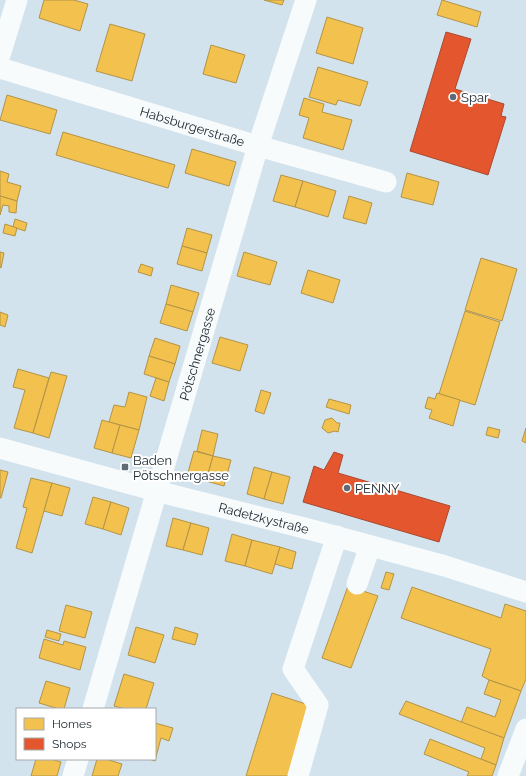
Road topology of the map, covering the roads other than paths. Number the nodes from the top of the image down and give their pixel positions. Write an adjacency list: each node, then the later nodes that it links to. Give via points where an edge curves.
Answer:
1 (18, 0): 3 (street)
2 (306, 0): 5 (street, Pötschnergasse)
3 (0, 55)
4 (0, 68): 5 (street, Habsburgerstraße)
5 (258, 146): 6 (street, Habsburgerstraße); 8 (street, Pötschnergasse)
6 (386, 182)
7 (0, 448): 8 (street, Radetzkystraße)
8 (156, 490): 9 (street, Radetzkystraße); 13 (street, Pötschnergasse)
9 (337, 536): 10 (street, Radetzkystraße); 17 (street, via 293,670 318,705)
10 (370, 546): 11 (street); 12 (street, Radetzkystraße, via 445,566)
11 (357, 584)
12 (526, 592)
13 (93, 708)
14 (526, 728): 18 (street)
15 (78, 760): 16 (street)
16 (73, 776)
17 (298, 776)
18 (508, 776)

